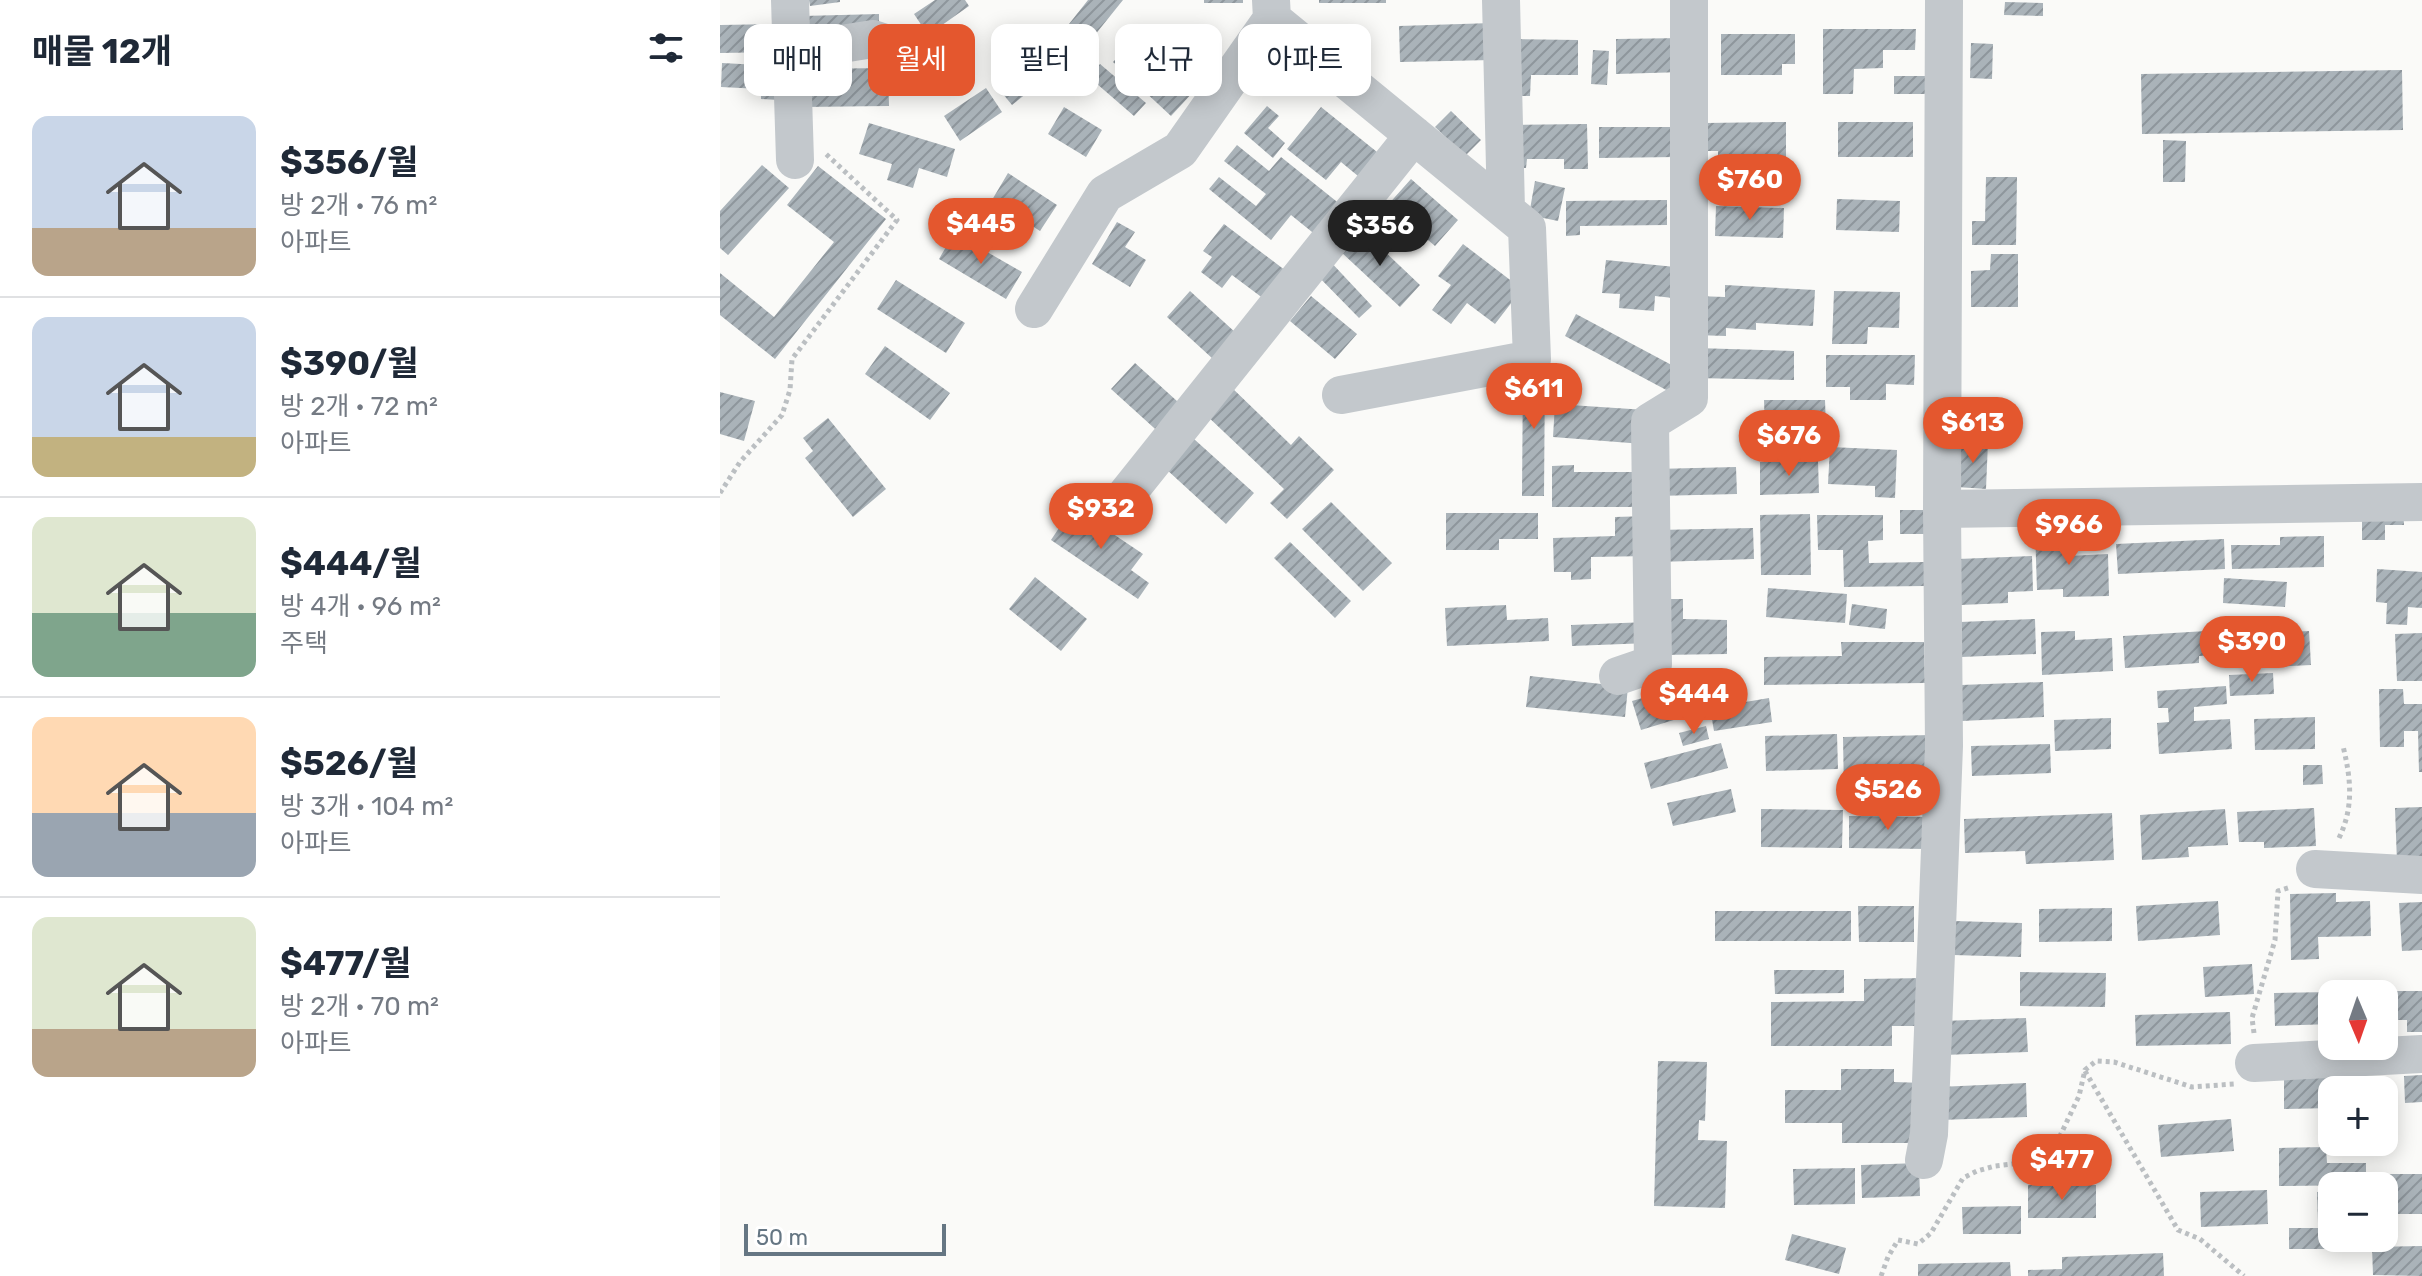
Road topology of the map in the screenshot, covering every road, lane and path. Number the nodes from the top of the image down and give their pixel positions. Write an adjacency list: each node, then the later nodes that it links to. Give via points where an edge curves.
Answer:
1 (790, 0): 6 (street)
2 (1501, 0): 10 (street)
3 (1689, 0): 17 (street, via 1689,398 1650,422 1653,664)
4 (1944, 0): 16 (street)
5 (1271, 10): 8 (street); 11 (street, via 1180,150 1105,194)
6 (790, 24)
7 (792, 96): 9 (street)
8 (1414, 135): 10 (street); 15 (street)
9 (794, 142): 13 (path, via 897,220 792,359 782,415)
10 (1506, 210): 12 (street, via 1527,228 1532,359)
11 (1034, 309)
12 (1341, 395)
13 (720, 493)
14 (2422, 502): 16 (street)
15 (1118, 505)
16 (1942, 509): 24 (street, via 1940,894)
17 (1618, 676)
18 (2343, 746): 19 (path, via 2351,781 2345,827)
19 (2315, 869): 20 (street); 22 (path, via 2299,884 2278,891 2275,940 2252,1018)
20 (2422, 875)
21 (2422, 1054): 22 (street)
22 (2254, 1063): 23 (path, via 2246,1079 2222,1086 2192,1087 2114,1062 2096,1061)
23 (2085, 1070): 25 (path, via 2060,1136 2020,1163 1963,1178 1931,1233 1918,1244 1898,1240); 26 (path, via 2178,1230 2200,1239)
24 (1924, 1160)
25 (1881, 1276)
26 (2244, 1276)

